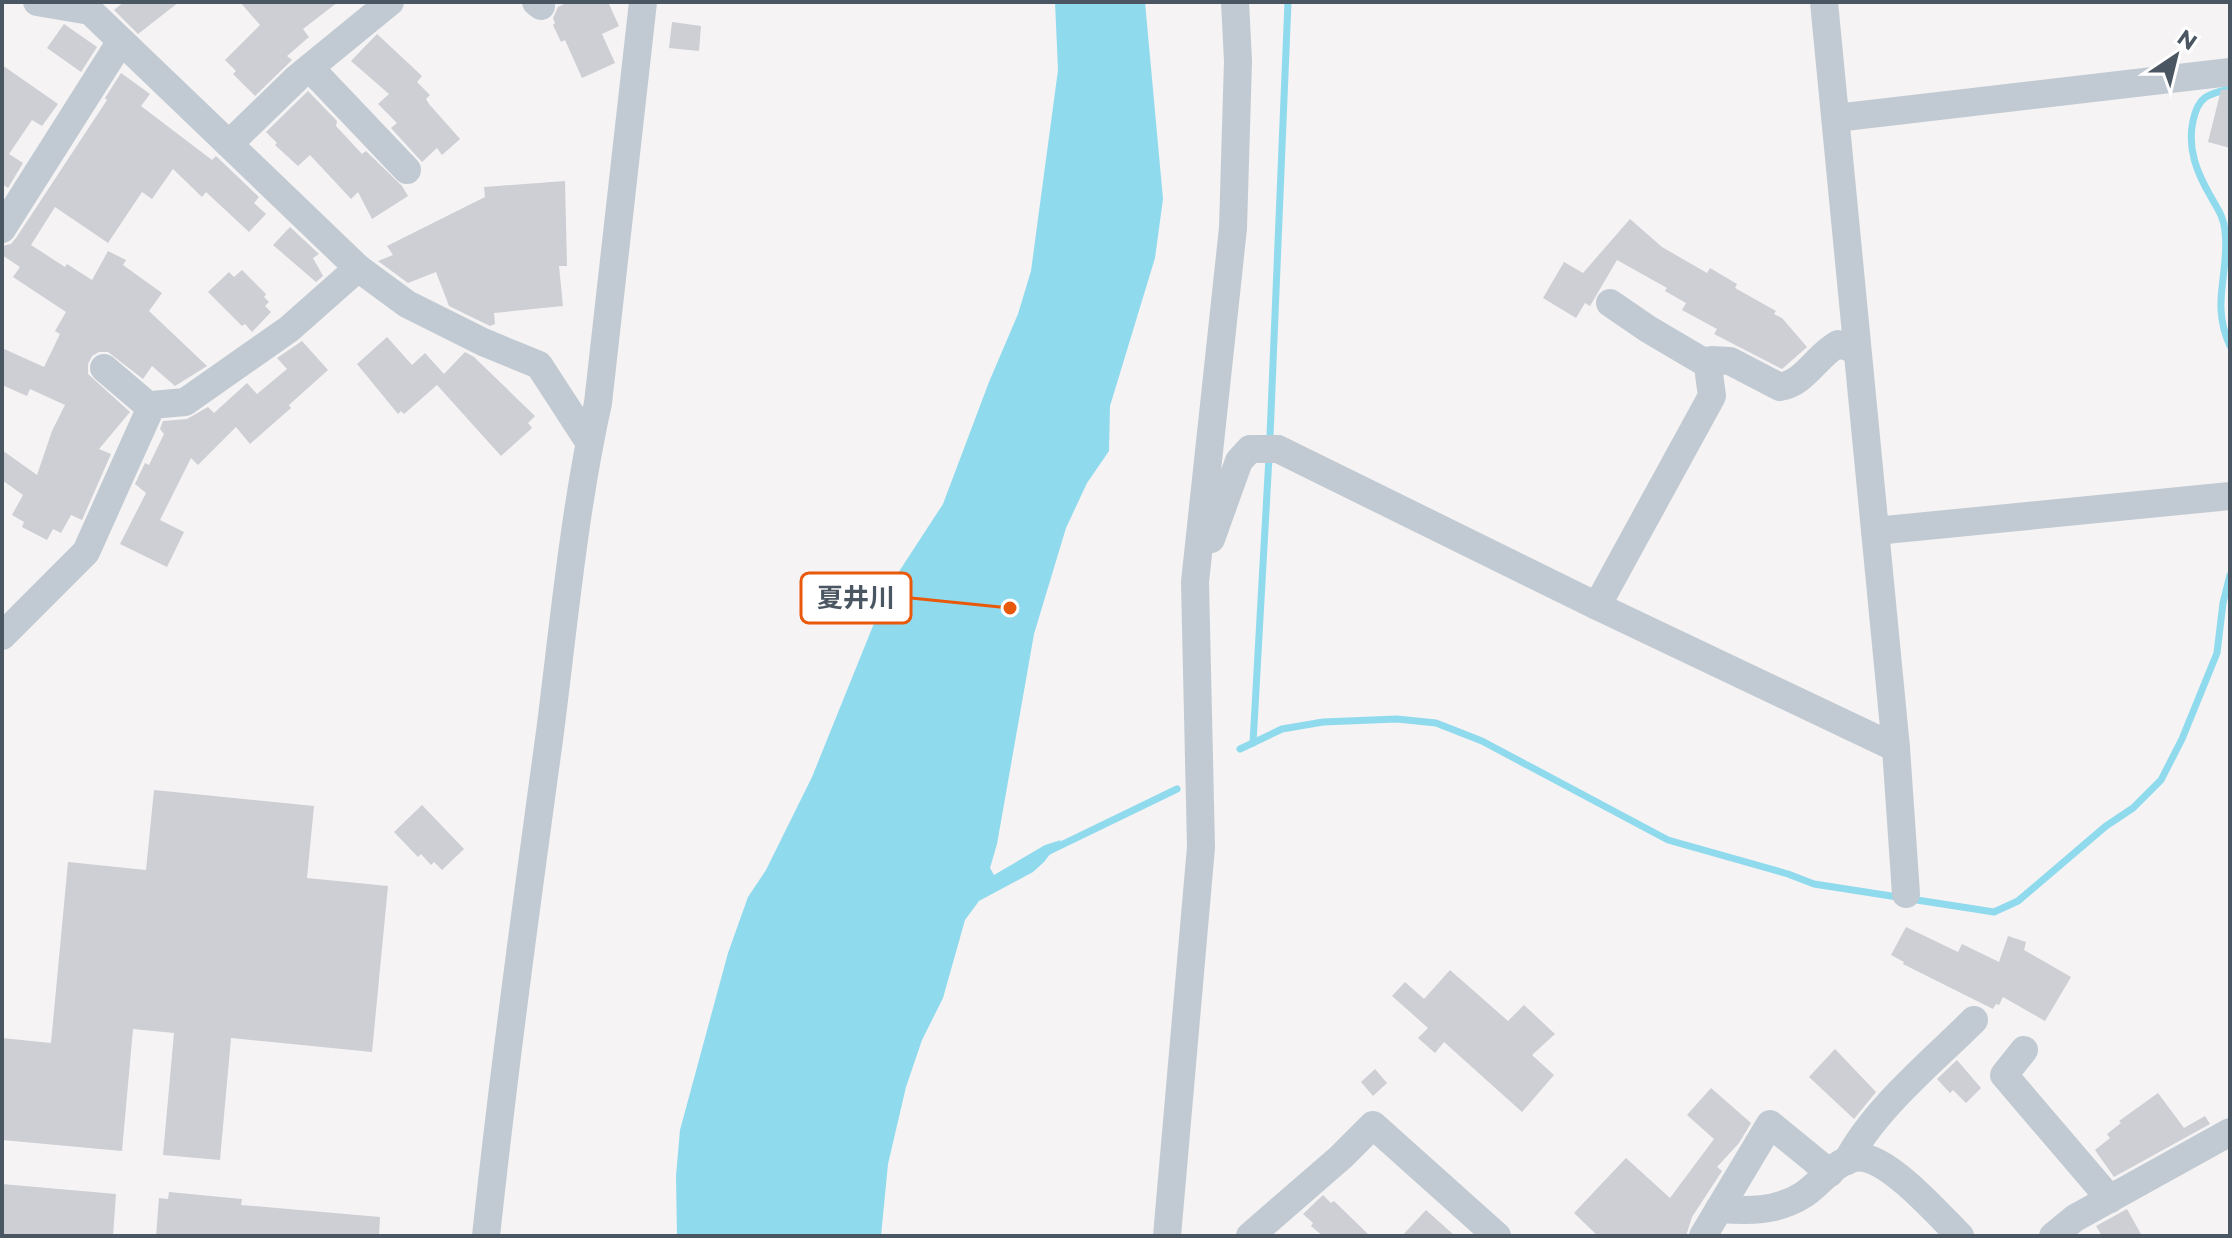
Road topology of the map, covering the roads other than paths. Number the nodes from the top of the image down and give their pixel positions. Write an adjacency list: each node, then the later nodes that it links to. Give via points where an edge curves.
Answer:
1 (37, 2): 7 (street)
2 (390, 2): 10 (street)
3 (643, 2): 22 (street, via 598,403)
4 (1235, 2): 9 (street)
5 (1247, 2): 9 (street)
6 (1824, 2): 12 (street)
7 (97, 6): 8 (street)
8 (121, 41): 13 (street); 15 (street)
9 (1238, 61): 25 (street, via 1233,228)
10 (310, 68): 13 (street); 14 (street)
11 (2230, 72): 12 (street)
12 (1836, 118): 18 (street)
13 (229, 144): 16 (street)
14 (407, 170)
15 (2, 229)
16 (358, 268): 21 (street, via 289,329 185,402); 22 (street, via 407,304 539,365)
17 (1610, 303): 19 (street)
18 (1857, 350): 19 (street, via 1838,344 1795,383 1780,387 1730,361 1711,360); 24 (street)
19 (1709, 365): 26 (street, via 1712,396)
20 (104, 368): 21 (street)
21 (151, 408): 27 (street, via 86,552)
22 (589, 442): 36 (street)
23 (2230, 496): 24 (street)
24 (1875, 531): 28 (street)
25 (1195, 582): 26 (street, via 1239,461 1250,449 1263,447 1278,449); 37 (street, via 1201,847)
26 (1597, 606): 28 (street)
27 (2, 636)
28 (1896, 748): 29 (street)
29 (1906, 894)
30 (1974, 1020): 33 (street, via 1890,1104)
31 (2024, 1050): 34 (street, via 2004,1075)
32 (2230, 1132): 34 (street)
33 (1838, 1167): 35 (street, via 1803,1196 1778,1206 1762,1211); 35 (street, via 1770,1124); 41 (street, via 1856,1157 1869,1159 1907,1184)
34 (2110, 1199): 42 (street)
35 (1719, 1209): 40 (street)
36 (486, 1236)
37 (1167, 1236)
38 (1250, 1236): 39 (street, via 1373,1125)
39 (1497, 1236)
40 (1703, 1236)
41 (1960, 1236)
42 (2053, 1236)

